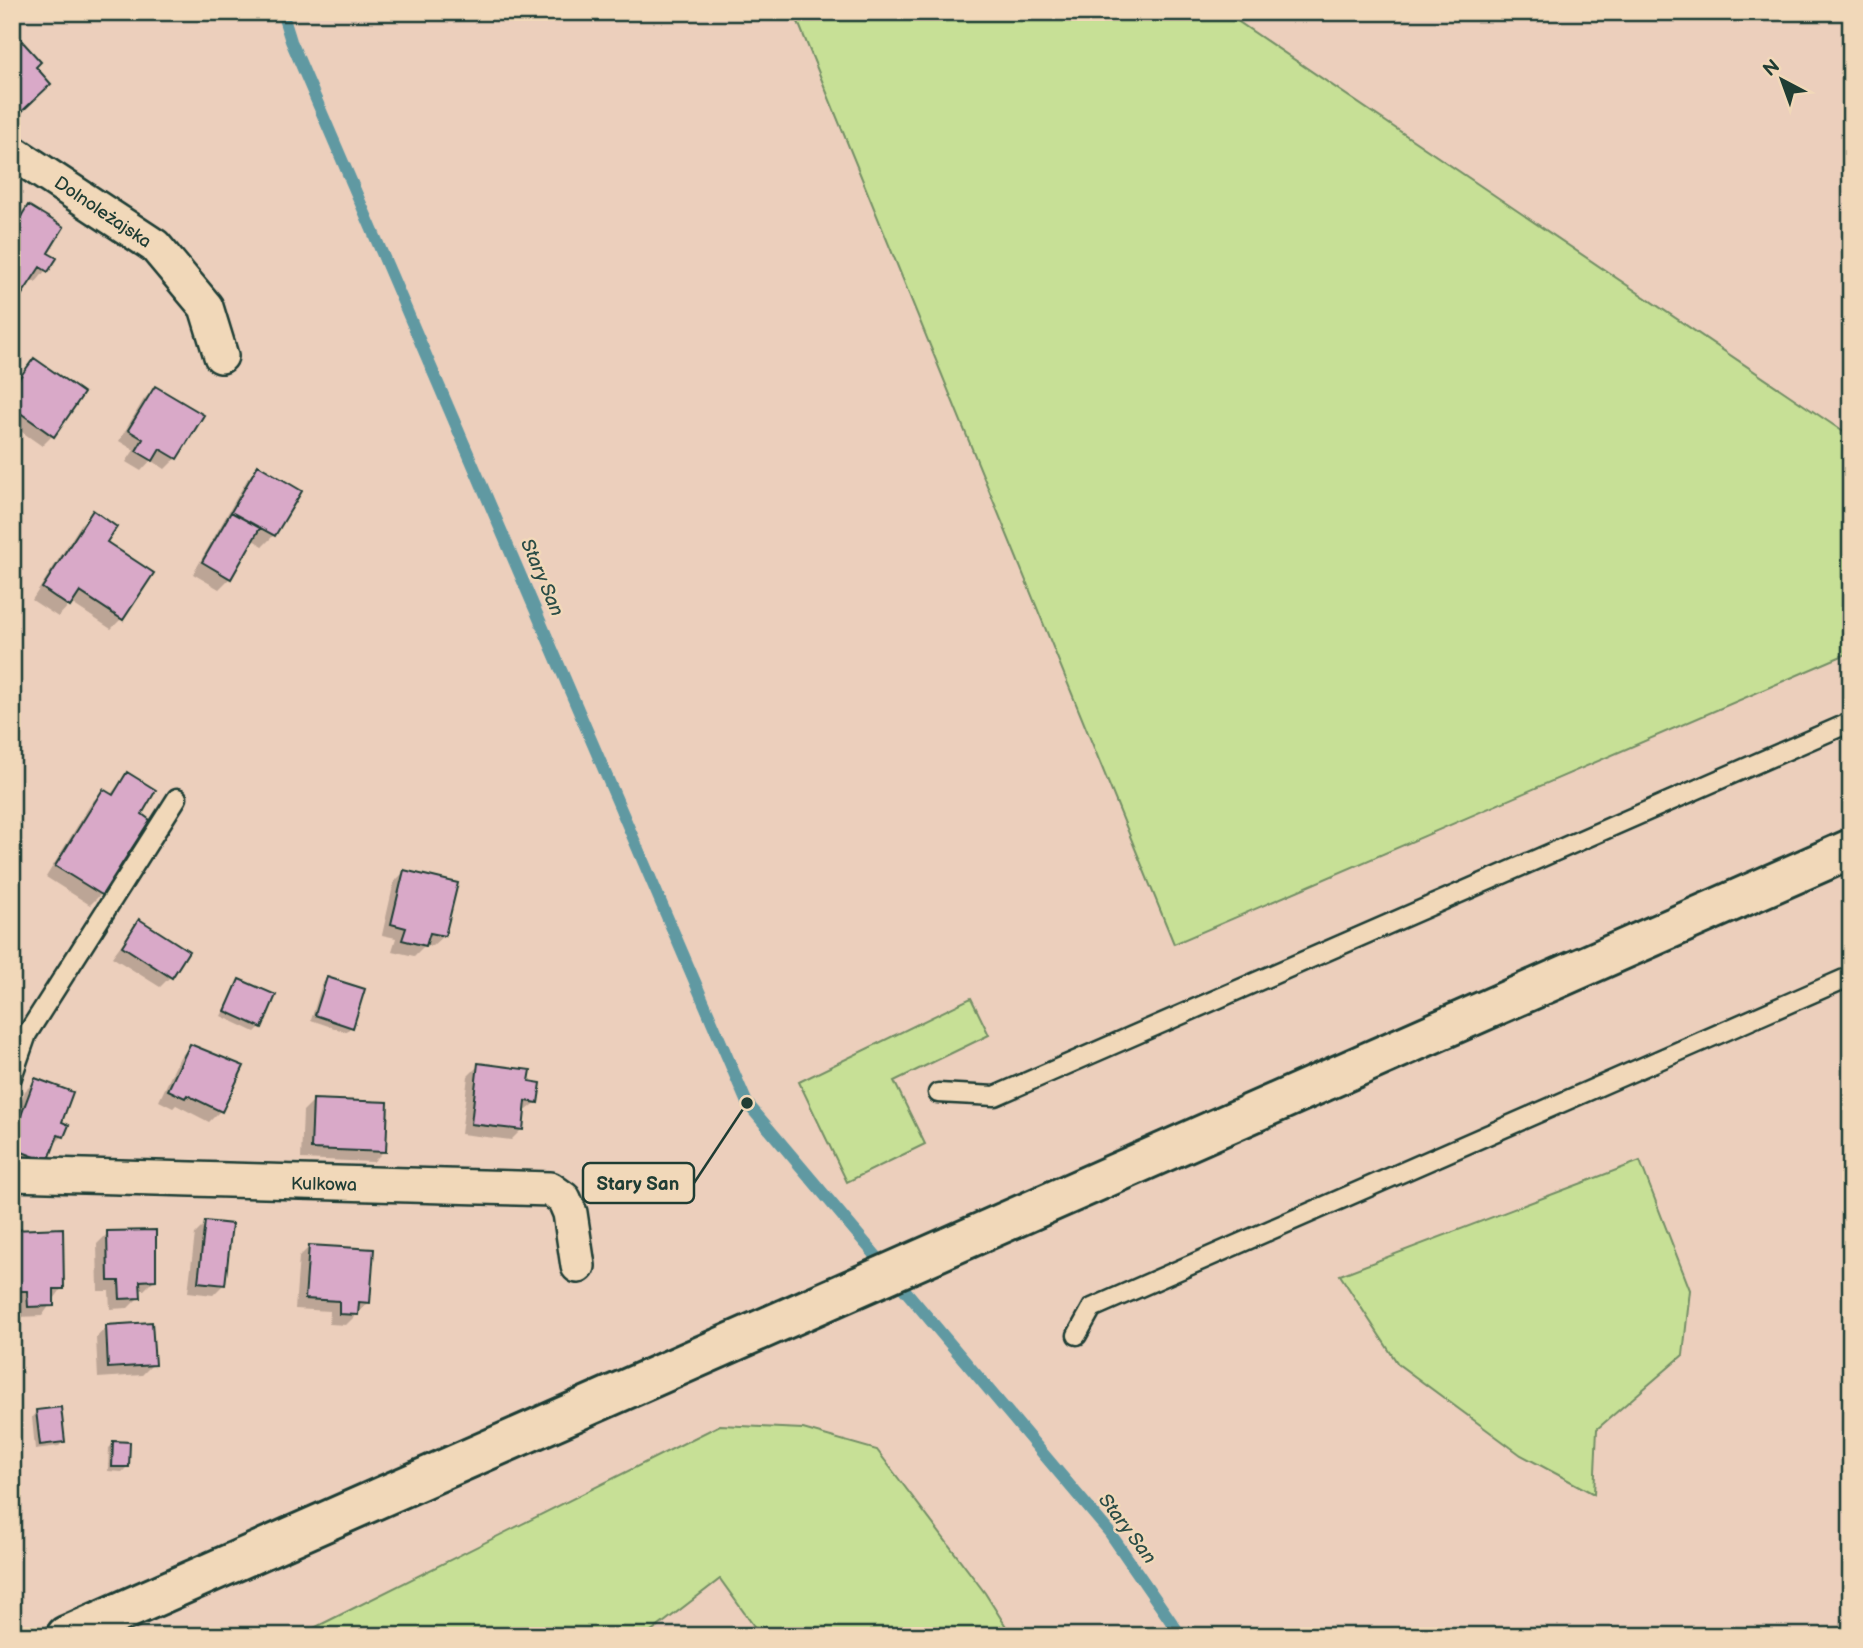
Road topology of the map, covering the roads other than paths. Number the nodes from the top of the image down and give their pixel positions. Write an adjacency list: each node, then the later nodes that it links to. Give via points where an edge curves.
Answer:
1 (12, 152): 2 (street, Dolnoleżajska, via 155,246 206,307)
2 (221, 356)
3 (1851, 722): 8 (lane, via 995,1096)
4 (177, 798): 7 (lane, via 27,1034)
5 (1851, 849): 12 (main road)
6 (1851, 976): 11 (lane, via 1092,1308)
7 (12, 1077)
8 (938, 1093)
9 (12, 1174): 10 (street, Kulkowa, via 550,1189 564,1199 570,1213)
10 (578, 1266)
11 (1077, 1335)
12 (66, 1636)

